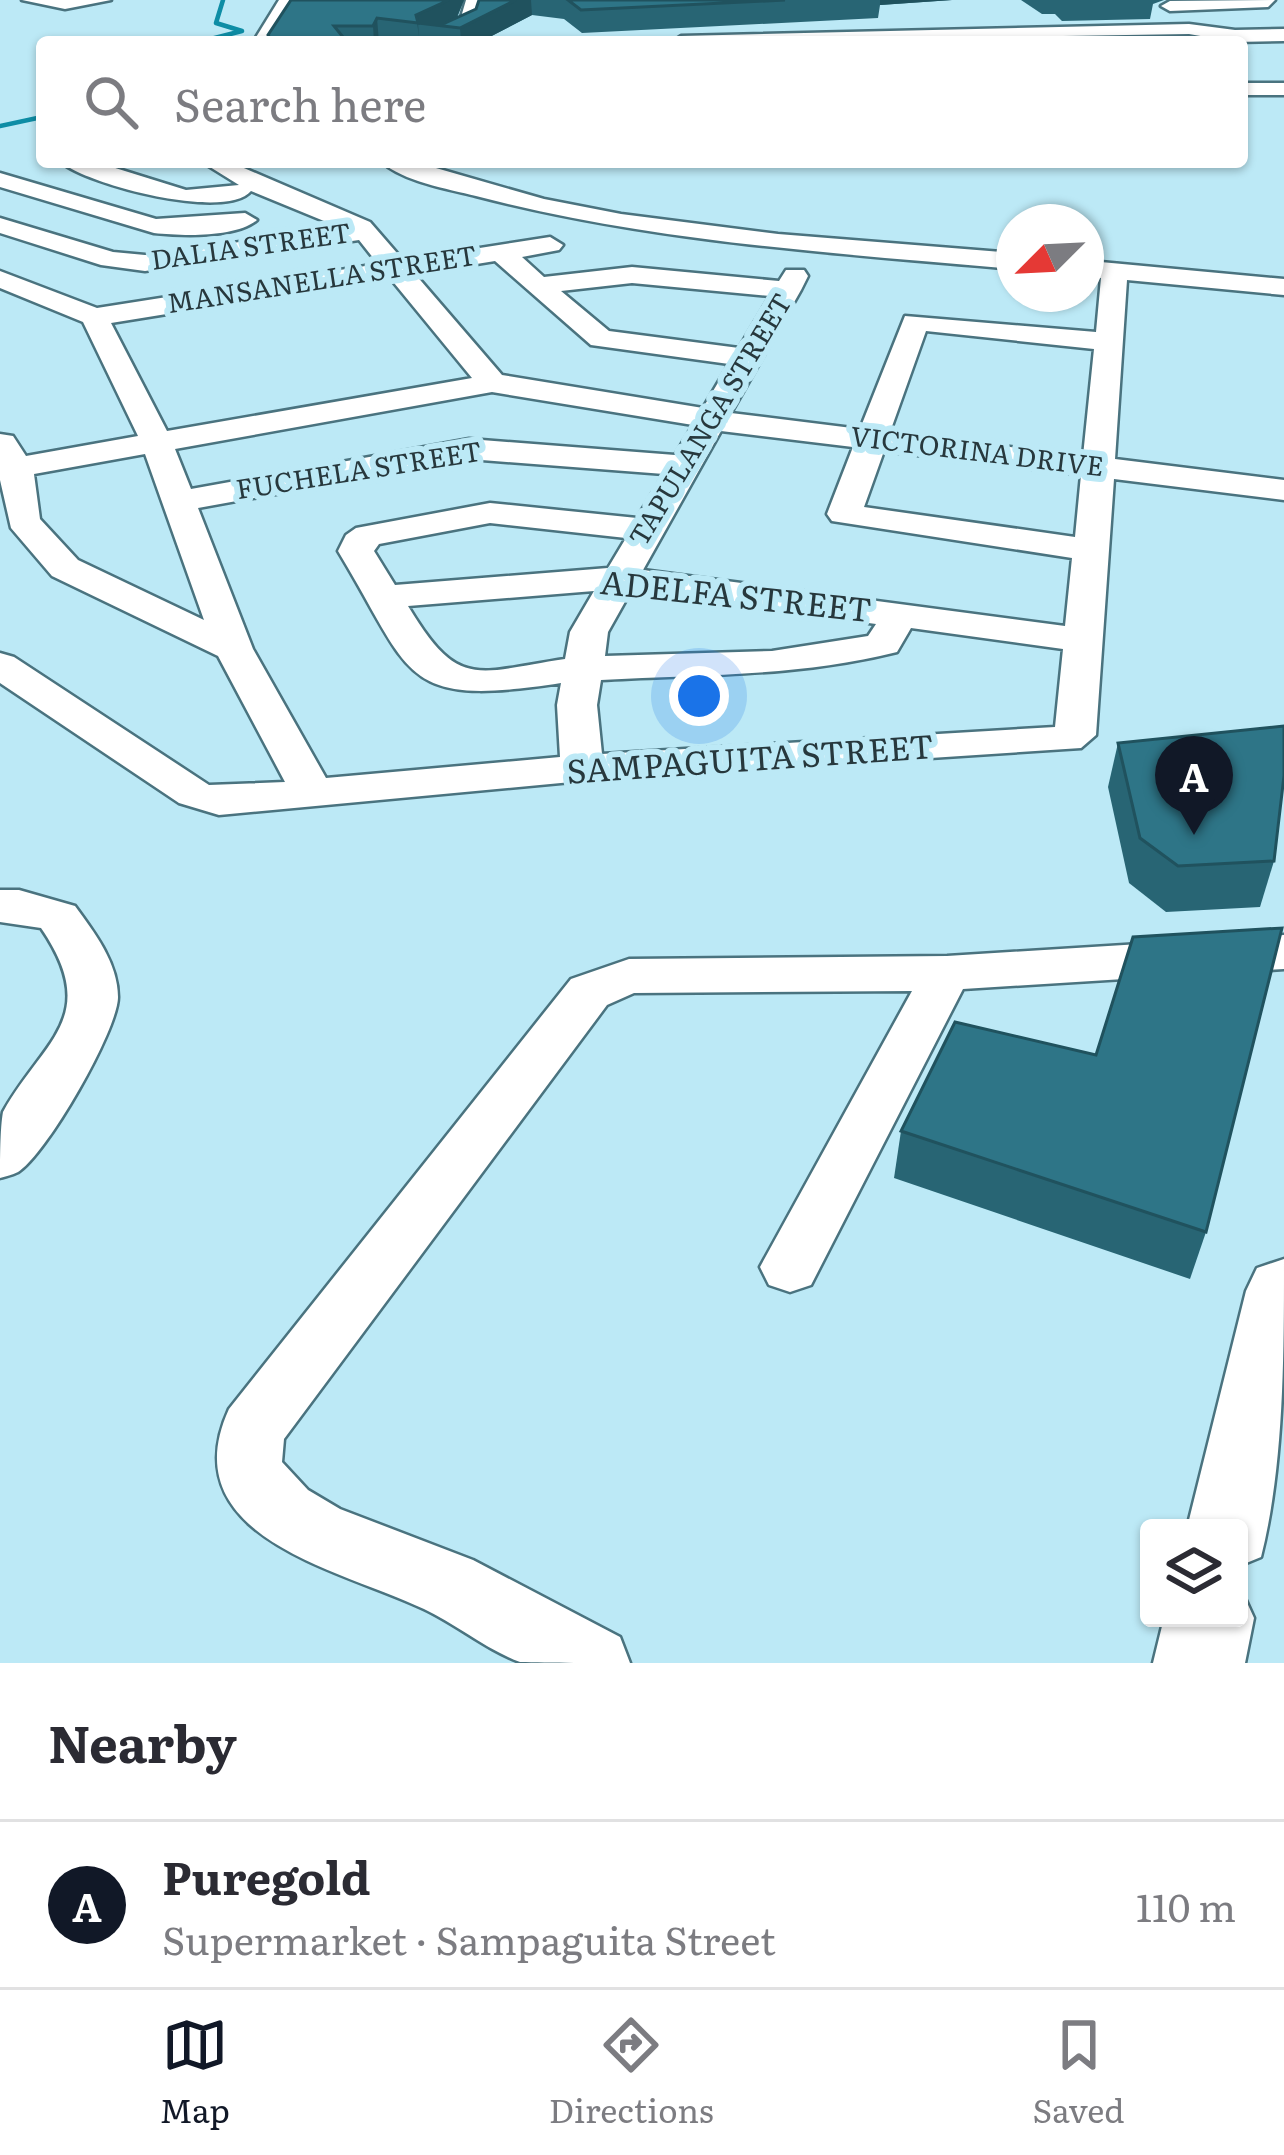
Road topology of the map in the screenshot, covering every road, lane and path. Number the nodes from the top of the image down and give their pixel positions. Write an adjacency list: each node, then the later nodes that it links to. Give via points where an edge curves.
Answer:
1 (31, 0): 2 (street)
2 (102, 0)
3 (288, 0): 8 (street)
4 (475, 0): 9 (street, via 467,27)
5 (1268, 2): 6 (street, via 1153,7)
6 (1169, 29): 7 (street); 10 (street)
7 (1284, 35)
8 (266, 36)
9 (444, 36)
10 (906, 36)
11 (1248, 89): 12 (street)
12 (1284, 89)
13 (36, 165): 17 (street)
14 (91, 168): 18 (street, via 185,197)
15 (225, 168): 18 (street)
16 (412, 168): 24 (street, via 600,216)
17 (0, 177): 19 (street, via 154,226)
18 (261, 187): 19 (street)
19 (319, 209): 21 (street)
20 (0, 225): 21 (street, DALIA STREET, via 145,263)
21 (364, 232): 25 (street)
22 (550, 245): 23 (street, MANSANELLA STREET)
23 (500, 252): 25 (street, MANSANELLA STREET); 28 (street)
24 (996, 259)
25 (394, 268): 32 (street, MANSANELLA STREET); 36 (street)
26 (1104, 270): 29 (street)
27 (0, 279): 32 (street)
28 (540, 285): 31 (street, via 611,274); 34 (street, via 601,339)
29 (1284, 287)
30 (1104, 294): 33 (street, SAMPAGUITA STREET)
31 (652, 300): 34 (street); 35 (street, TAPULANGA STREET, via 792,283)
32 (94, 317): 39 (street)
33 (1110, 342): 38 (street, via 915,322); 41 (street, SAMPAGUITA STREET)
34 (625, 345): 35 (street)
35 (751, 358): 37 (street, TAPULANGA STREET)
36 (492, 383): 37 (street, VICTORINA DRIVE); 39 (street, VICTORINA DRIVE)
37 (716, 413): 38 (street, VICTORINA DRIVE); 42 (street, TAPULANGA STREET)
38 (874, 433): 41 (street, VICTORINA DRIVE); 47 (street, via 844,514)
39 (156, 441): 40 (street, VICTORINA DRIVE); 45 (street)
40 (6, 459): 52 (street, via 22,521 65,568)
41 (1100, 460): 43 (street, VICTORINA DRIVE); 44 (street, VICTORINA DRIVE); 47 (street, SAMPAGUITA STREET)
42 (685, 466): 45 (street, FUCHELA STREET, via 469,449); 46 (street, TAPULANGA STREET)
43 (1284, 476)
44 (1284, 490)
45 (176, 502): 52 (street)
46 (648, 530): 48 (street, TAPULANGA STREET); 49 (street, via 490,513 368,535 356,551)
47 (1093, 550): 51 (street, SAMPAGUITA STREET)
48 (617, 578): 49 (street, ADELFA STREET); 50 (street, ADELFA STREET); 54 (street, TAPULANGA STREET)
49 (387, 597): 54 (street, via 424,665 443,677 465,682)
50 (900, 614): 51 (street, ADELFA STREET); 54 (street, via 883,644 832,657)
51 (1084, 640): 55 (street, SAMPAGUITA STREET, via 1075,735 1066,739)
52 (234, 649): 56 (street)
53 (0, 665): 56 (street, SAMPAGUITA STREET, via 194,794 219,801)
54 (580, 669): 55 (street, TAPULANGA STREET)
55 (582, 768): 56 (street, SAMPAGUITA STREET)
56 (312, 792)
57 (0, 905): 60 (street, via 58,917 89,973 91,1012 54,1083)
58 (1284, 952): 59 (street)
59 (947, 973): 61 (street); 65 (street, via 628,976 590,992 252,1430 247,1445 257,1488 299,1526 444,1582)
60 (0, 1156)
61 (790, 1268)
62 (1284, 1292): 63 (main road)
63 (1232, 1519)
64 (1207, 1627): 66 (main road)
65 (594, 1663)
66 (1198, 1663)

